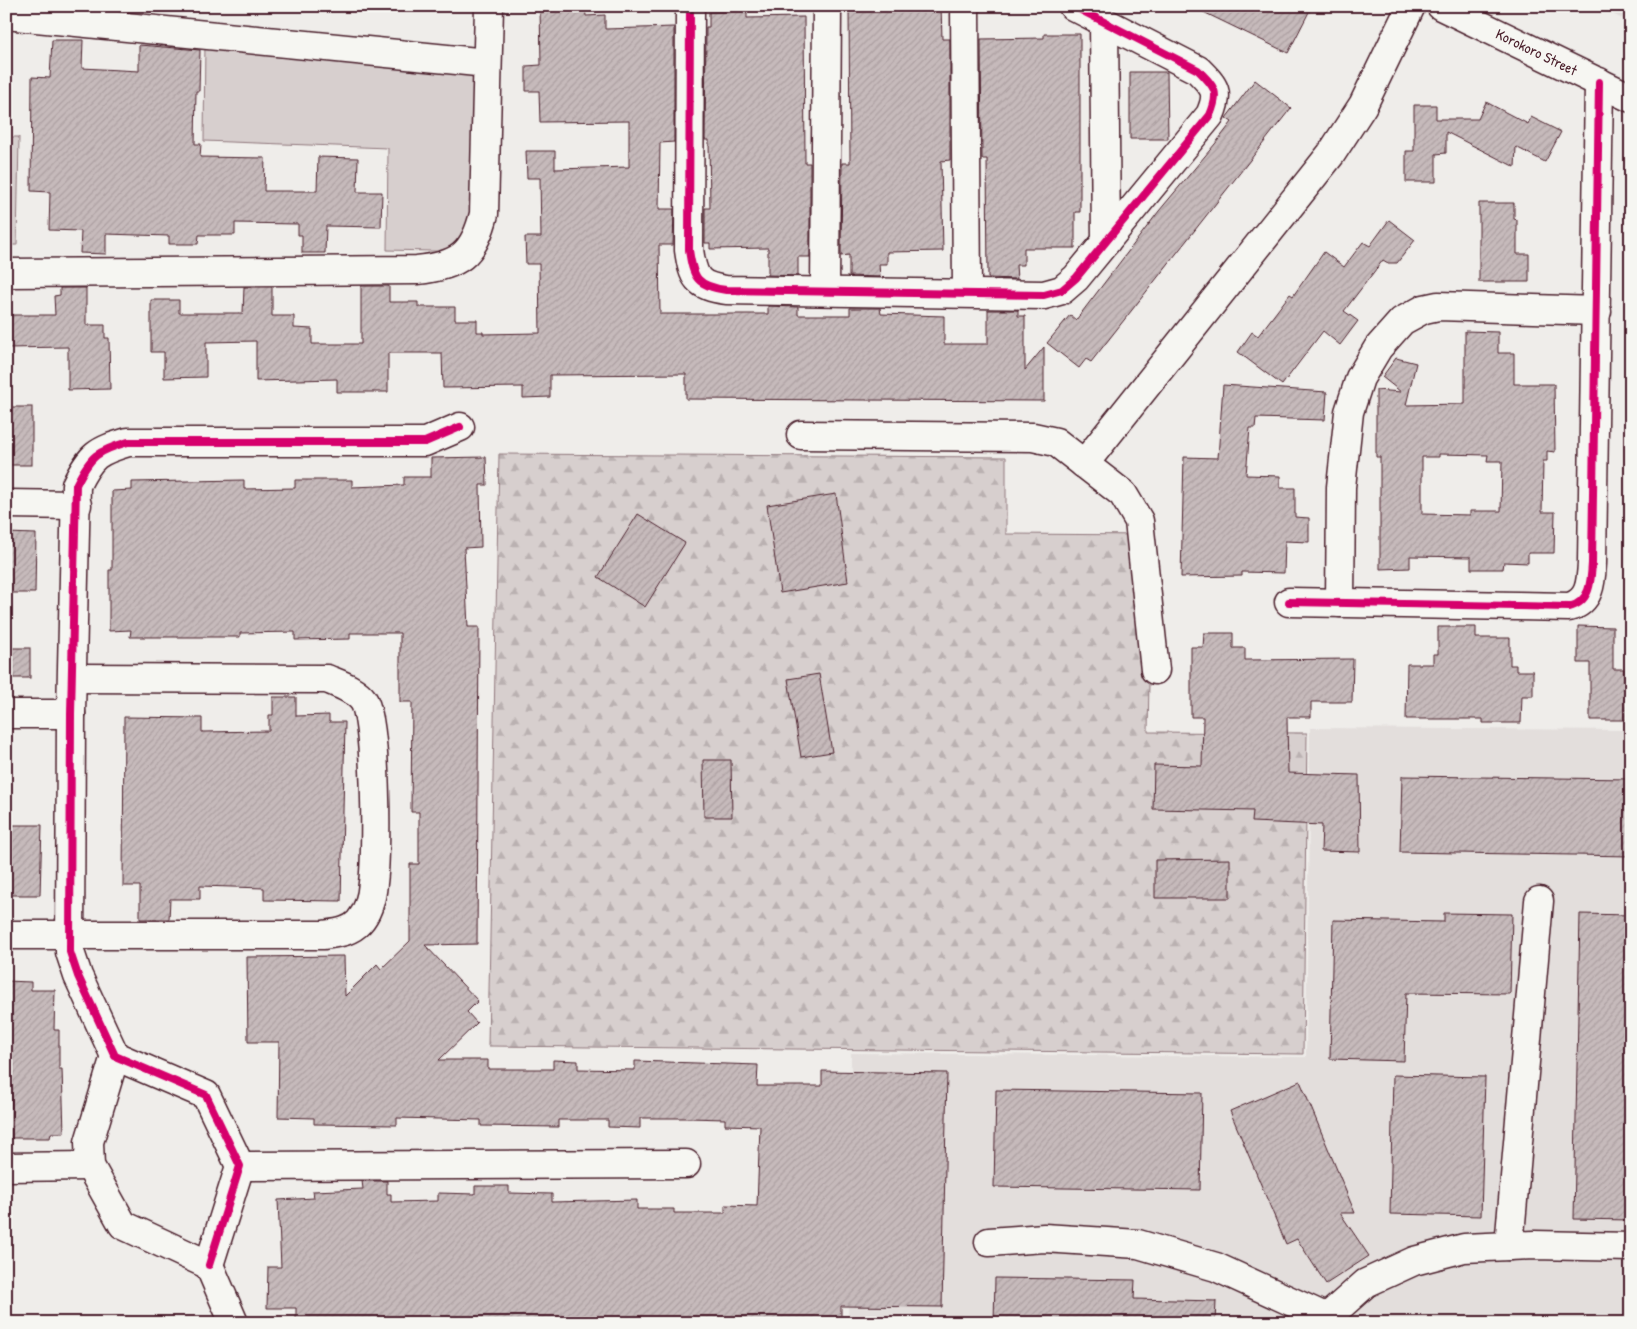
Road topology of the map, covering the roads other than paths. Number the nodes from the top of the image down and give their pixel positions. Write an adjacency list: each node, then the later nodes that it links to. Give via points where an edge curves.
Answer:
1 (489, 6): 10 (street)
2 (690, 6): 15 (street, via 689,250 692,270 699,281 710,288)
3 (827, 6): 15 (street)
4 (965, 6): 16 (street)
5 (1073, 6): 9 (street)
6 (1410, 6): 20 (street, via 1363,105 1331,154)
7 (1441, 6): 11 (street, Korokoro Street)
8 (6, 15): 10 (street)
9 (1104, 22): 13 (street); 13 (street, via 1198,70 1213,84 1216,100 1210,115)
10 (486, 63): 14 (street, via 484,214 480,232 471,247 443,267 417,270)
11 (1600, 82): 12 (street, Korokoro Street); 17 (street)
12 (1631, 98)
13 (1106, 242): 16 (street, via 1062,290 1044,295)
14 (6, 273)
15 (825, 291): 16 (street)
16 (967, 293)
17 (1597, 311): 24 (street, via 1438,306 1424,309 1402,321 1378,348 1360,378 1349,412 1341,487); 24 (street, via 1592,563 1584,599 1569,607)
18 (460, 427): 22 (street, via 425,442 128,442 105,449 88,462 76,485)
19 (801, 435): 20 (street, via 1033,437 1056,442)
20 (1084, 464): 25 (street, via 1123,494 1139,521)
21 (6, 504): 22 (street)
22 (77, 505): 26 (street)
23 (1289, 602): 24 (street)
24 (1340, 603)
25 (1155, 670)
26 (73, 678): 28 (street); 31 (street, via 327,679 345,686 362,699 368,710 376,795 373,882 369,905 359,922 344,932 324,935)
27 (6, 714): 28 (street)
28 (71, 714): 31 (street)
29 (1538, 902): 38 (street)
30 (6, 935): 31 (street)
31 (70, 935): 32 (street, via 70,952 78,976)
32 (115, 1056): 34 (street, via 89,1142); 35 (street, via 206,1095)
33 (686, 1164): 35 (street)
34 (90, 1166): 36 (street); 40 (street, via 123,1224)
35 (240, 1166): 40 (street)
36 (6, 1167)
37 (989, 1242): 41 (street, via 1044,1238 1138,1244 1216,1267)
38 (1509, 1246): 39 (street); 41 (street, via 1464,1248 1414,1261 1366,1283)
39 (1631, 1247)
40 (209, 1265): 42 (street)
41 (1323, 1320)
42 (234, 1323)

